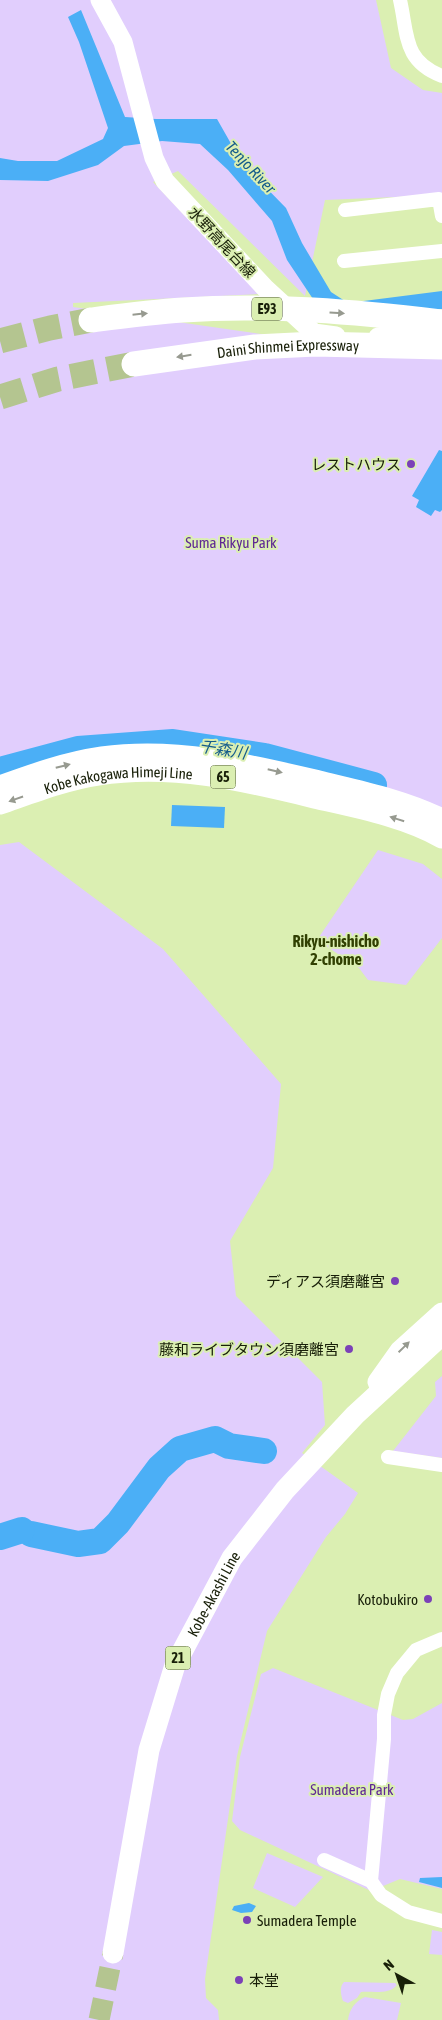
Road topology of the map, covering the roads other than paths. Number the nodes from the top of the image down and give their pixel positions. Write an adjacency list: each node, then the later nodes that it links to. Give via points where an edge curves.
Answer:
1 (100, 0): 10 (street, 水野高尾台線, via 123,42 154,158 165,181 265,288 314,333 365,339)
2 (405, 3): 3 (street, via 408,44 418,62)
3 (441, 75)
4 (345, 210): 5 (street, via 439,199)
5 (442, 216)
6 (442, 251): 7 (street)
7 (344, 261)
8 (92, 320): 9 (highway, Daini Shinmei Expressway / E93, one-way to 9, via 228,308 330,312)
9 (442, 322)
10 (442, 328)
11 (442, 347): 12 (highway, Daini Shinmei Expressway, one-way to 12, via 375,344 246,348)
12 (134, 364)
13 (0, 786): 15 (main road, Kobe Kakogawa Himeji Line / 65, one-way to 15, via 101,757 188,755 253,765 338,786 420,809)
14 (0, 804): 16 (main road, Kobe Kakogawa Himeji Line / 65, one-way to 14, via 369,811 238,780 193,773 99,775)
15 (442, 819)
16 (442, 838)
17 (442, 1313): 19 (main road, one-way to 17, via 400,1351)
18 (442, 1335): 19 (main road, Kobe-Akashi Line / 21)
19 (355, 1415): 26 (main road, Kobe-Akashi Line / 21, via 285,1490 232,1558 175,1665 149,1750)
20 (388, 1457): 21 (street)
21 (442, 1465)
22 (442, 1639): 24 (street, via 416,1650 397,1672 388,1694)
23 (324, 1860): 24 (street)
24 (371, 1881): 25 (street, via 381,1895 408,1912)
25 (442, 1921)
26 (112, 1953)

